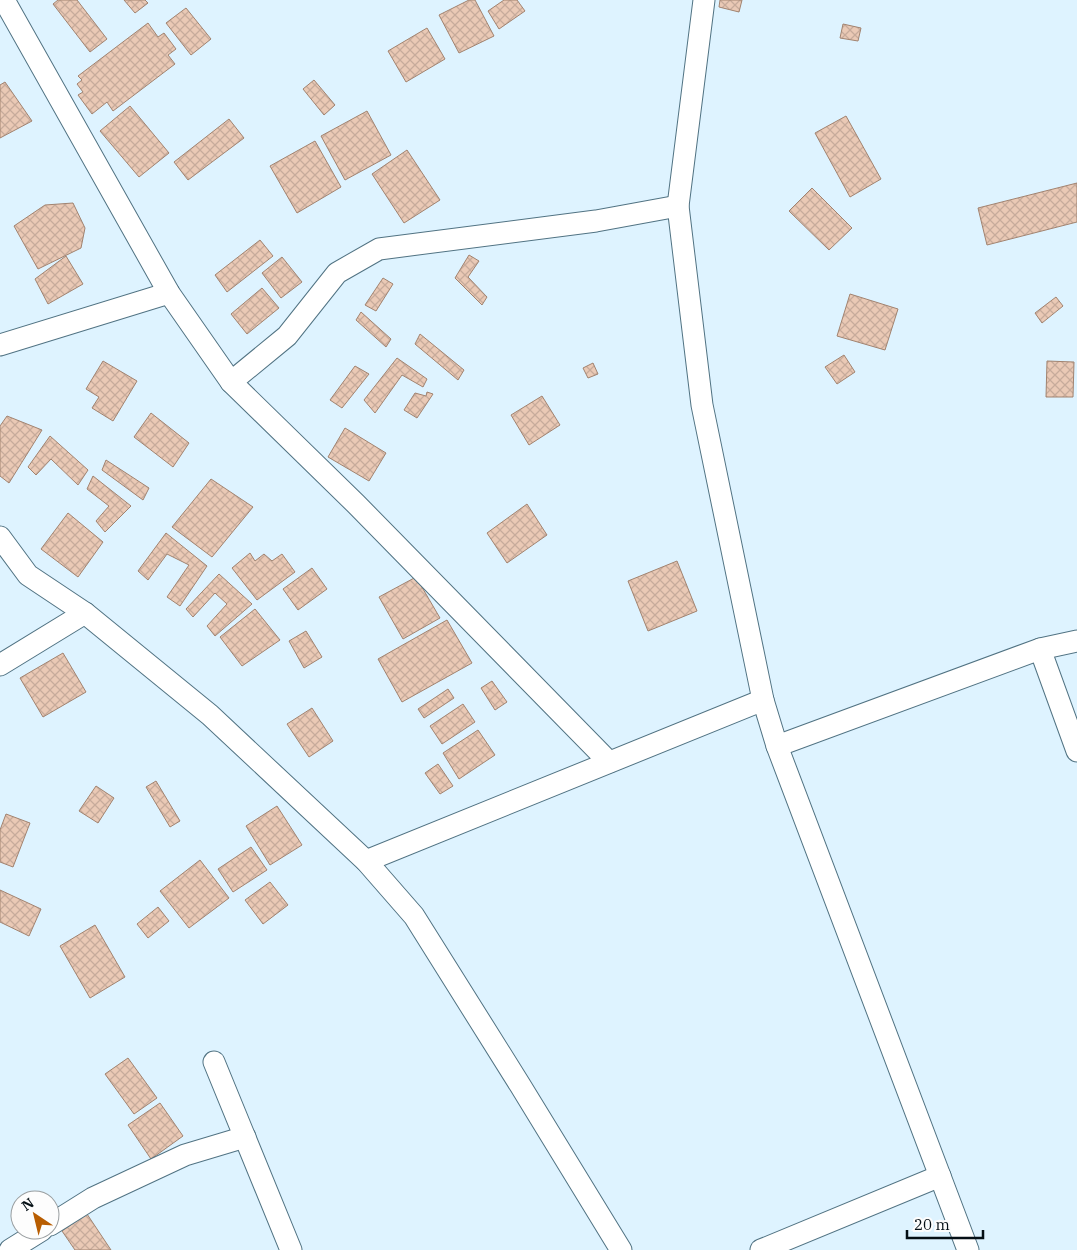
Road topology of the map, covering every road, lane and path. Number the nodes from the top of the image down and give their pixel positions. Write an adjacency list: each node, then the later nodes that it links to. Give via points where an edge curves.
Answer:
1 (4, 0): 4 (street)
2 (704, 0): 3 (street)
3 (678, 206): 6 (street, via 596,221 379,249 337,274 287,336); 12 (street, via 702,405)
4 (169, 293): 5 (street); 6 (street)
5 (0, 346)
6 (231, 382): 15 (street, via 356,504)
7 (0, 537): 8 (street, via 28,575)
8 (85, 614): 11 (street); 16 (street, via 210,715)
9 (1077, 641): 10 (street)
10 (1040, 649): 13 (street); 14 (street)
11 (0, 665)
12 (763, 700): 13 (street); 15 (street)
13 (777, 746): 19 (street)
14 (1077, 751)
15 (609, 762): 16 (street)
16 (366, 861): 24 (street, via 414,916)
17 (214, 1062): 18 (street)
18 (245, 1137): 20 (street, via 185,1155 93,1198); 23 (street)
19 (940, 1176): 25 (street); 26 (street)
20 (60, 1219)
21 (26, 1240): 22 (street)
22 (10, 1250)
23 (291, 1250)
24 (621, 1250)
25 (762, 1250)
26 (968, 1250)

